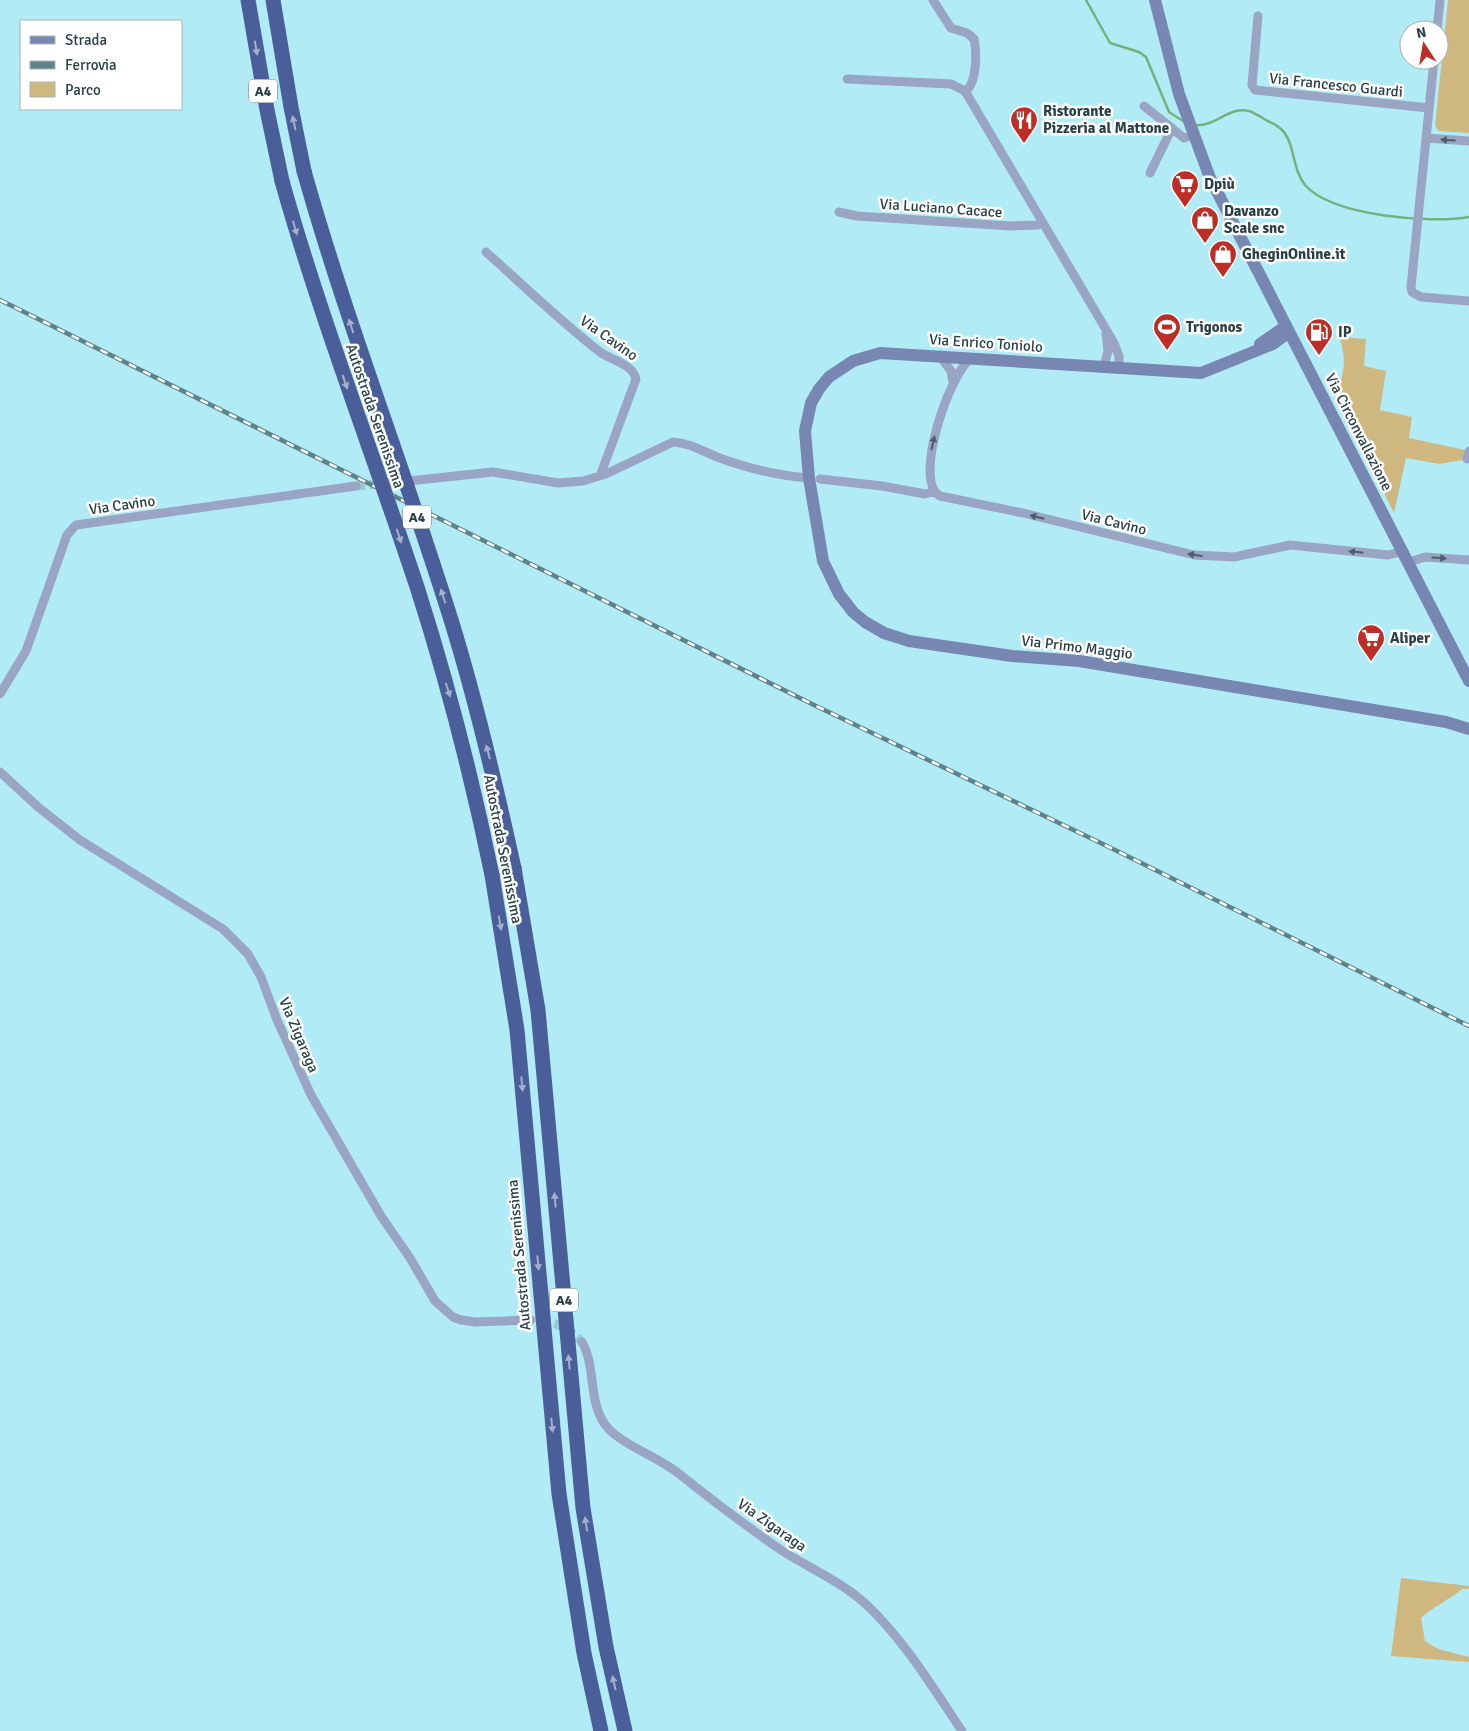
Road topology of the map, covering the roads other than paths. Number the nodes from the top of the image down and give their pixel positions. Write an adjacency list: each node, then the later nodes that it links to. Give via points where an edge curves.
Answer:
1 (248, 0): 49 (highway, Autostrada Serenissima / A4, one-way to 49, bridge, via 266,110 307,271 418,590 472,780 492,875 517,1030 559,1494 584,1653)
2 (273, 0): 50 (highway, Autostrada Serenissima / A4, one-way to 2, bridge, via 606,1647 584,1508 538,1010 514,868 492,764 452,623 335,277 304,171)
3 (933, 0): 10 (street, via 951,28 974,39 973,78)
4 (1155, 0): 14 (street, Via Circonvallazione)
5 (1440, 0): 7 (street)
6 (1258, 16): 12 (street, Via Francesco Guardi, via 1252,85 1255,90)
7 (1438, 20)
8 (1433, 70): 12 (street)
9 (847, 79): 10 (street, via 951,84)
10 (965, 92): 19 (street)
11 (1144, 106): 13 (street)
12 (1429, 108): 15 (street)
13 (1172, 128): 14 (street, via 1184,138); 17 (street)
14 (1193, 134): 22 (street, Via Circonvallazione, via 1210,178)
15 (1426, 138): 16 (street, one-way to 15); 21 (street, via 1410,283 1412,292 1420,297)
16 (1469, 141)
17 (1150, 173)
18 (839, 212): 19 (street, Via Luciano Cacace, via 857,216 1010,226 1038,225)
19 (1041, 222): 23 (street)
20 (486, 252): 32 (street, Via Cavino, via 565,323 634,374 636,379)
21 (1469, 301)
22 (1288, 329): 24 (street, Via Enrico Toniolo); 25 (street, Via Circonvallazione); 26 (street, Via Enrico Toniolo)
23 (1106, 330): 29 (street, via 1108,344); 30 (street, via 1119,356)
24 (1273, 344): 25 (street, Via Enrico Toniolo); 26 (street, Via Enrico Toniolo)
25 (1297, 348): 37 (street, Via Circonvallazione)
26 (1250, 352): 30 (street, Via Enrico Toniolo, via 1201,373)
27 (940, 356): 28 (street, Via Enrico Toniolo); 31 (street, via 951,371); 33 (street, Via Enrico Toniolo, via 880,352 852,361 829,378 819,389 807,418 805,445)
28 (971, 358): 29 (street, Via Enrico Toniolo); 31 (street)
29 (1104, 366): 30 (street, Via Enrico Toniolo)
30 (1119, 367)
31 (953, 384): 36 (street, one-way to 31, via 931,485 932,444)
32 (600, 476): 33 (street, Via Cavino, via 673,442 684,442 717,457 770,473); 34 (street, Via Cavino, via 583,482 558,483 493,472)
33 (815, 478): 36 (street, Via Cavino, via 925,494); 44 (street, Via Primo Maggio, via 823,561 830,579 853,612 884,633 909,641 1012,656 1078,661)
34 (389, 483)
35 (356, 486): 42 (street, Via Cavino, via 76,526 68,535 26,650)
36 (934, 491): 37 (street, Via Cavino, one-way to 36, via 1290,546 1234,556 1194,555 940,496)
37 (1406, 557): 38 (street, Via Cavino, one-way to 38); 39 (street, Via Circonvallazione)
38 (1469, 560)
39 (1456, 652): 40 (street, Via Circonvallazione); 41 (street, Via Circonvallazione)
40 (1469, 672)
41 (1469, 681)
42 (0, 694)
43 (1469, 716): 44 (street, Via Primo Maggio)
44 (1446, 722): 45 (street, Via Primo Maggio)
45 (1469, 729)
46 (0, 772): 47 (street, Via Zigaraga, via 80,840 223,929 248,954 323,1118 429,1293 443,1309 461,1320 476,1322)
47 (531, 1320)
48 (582, 1342): 51 (street, Via Zigaraga, via 589,1359 597,1408 606,1427 670,1467 763,1538 854,1595 904,1646)
49 (601, 1731)
50 (625, 1731)
51 (962, 1731)

